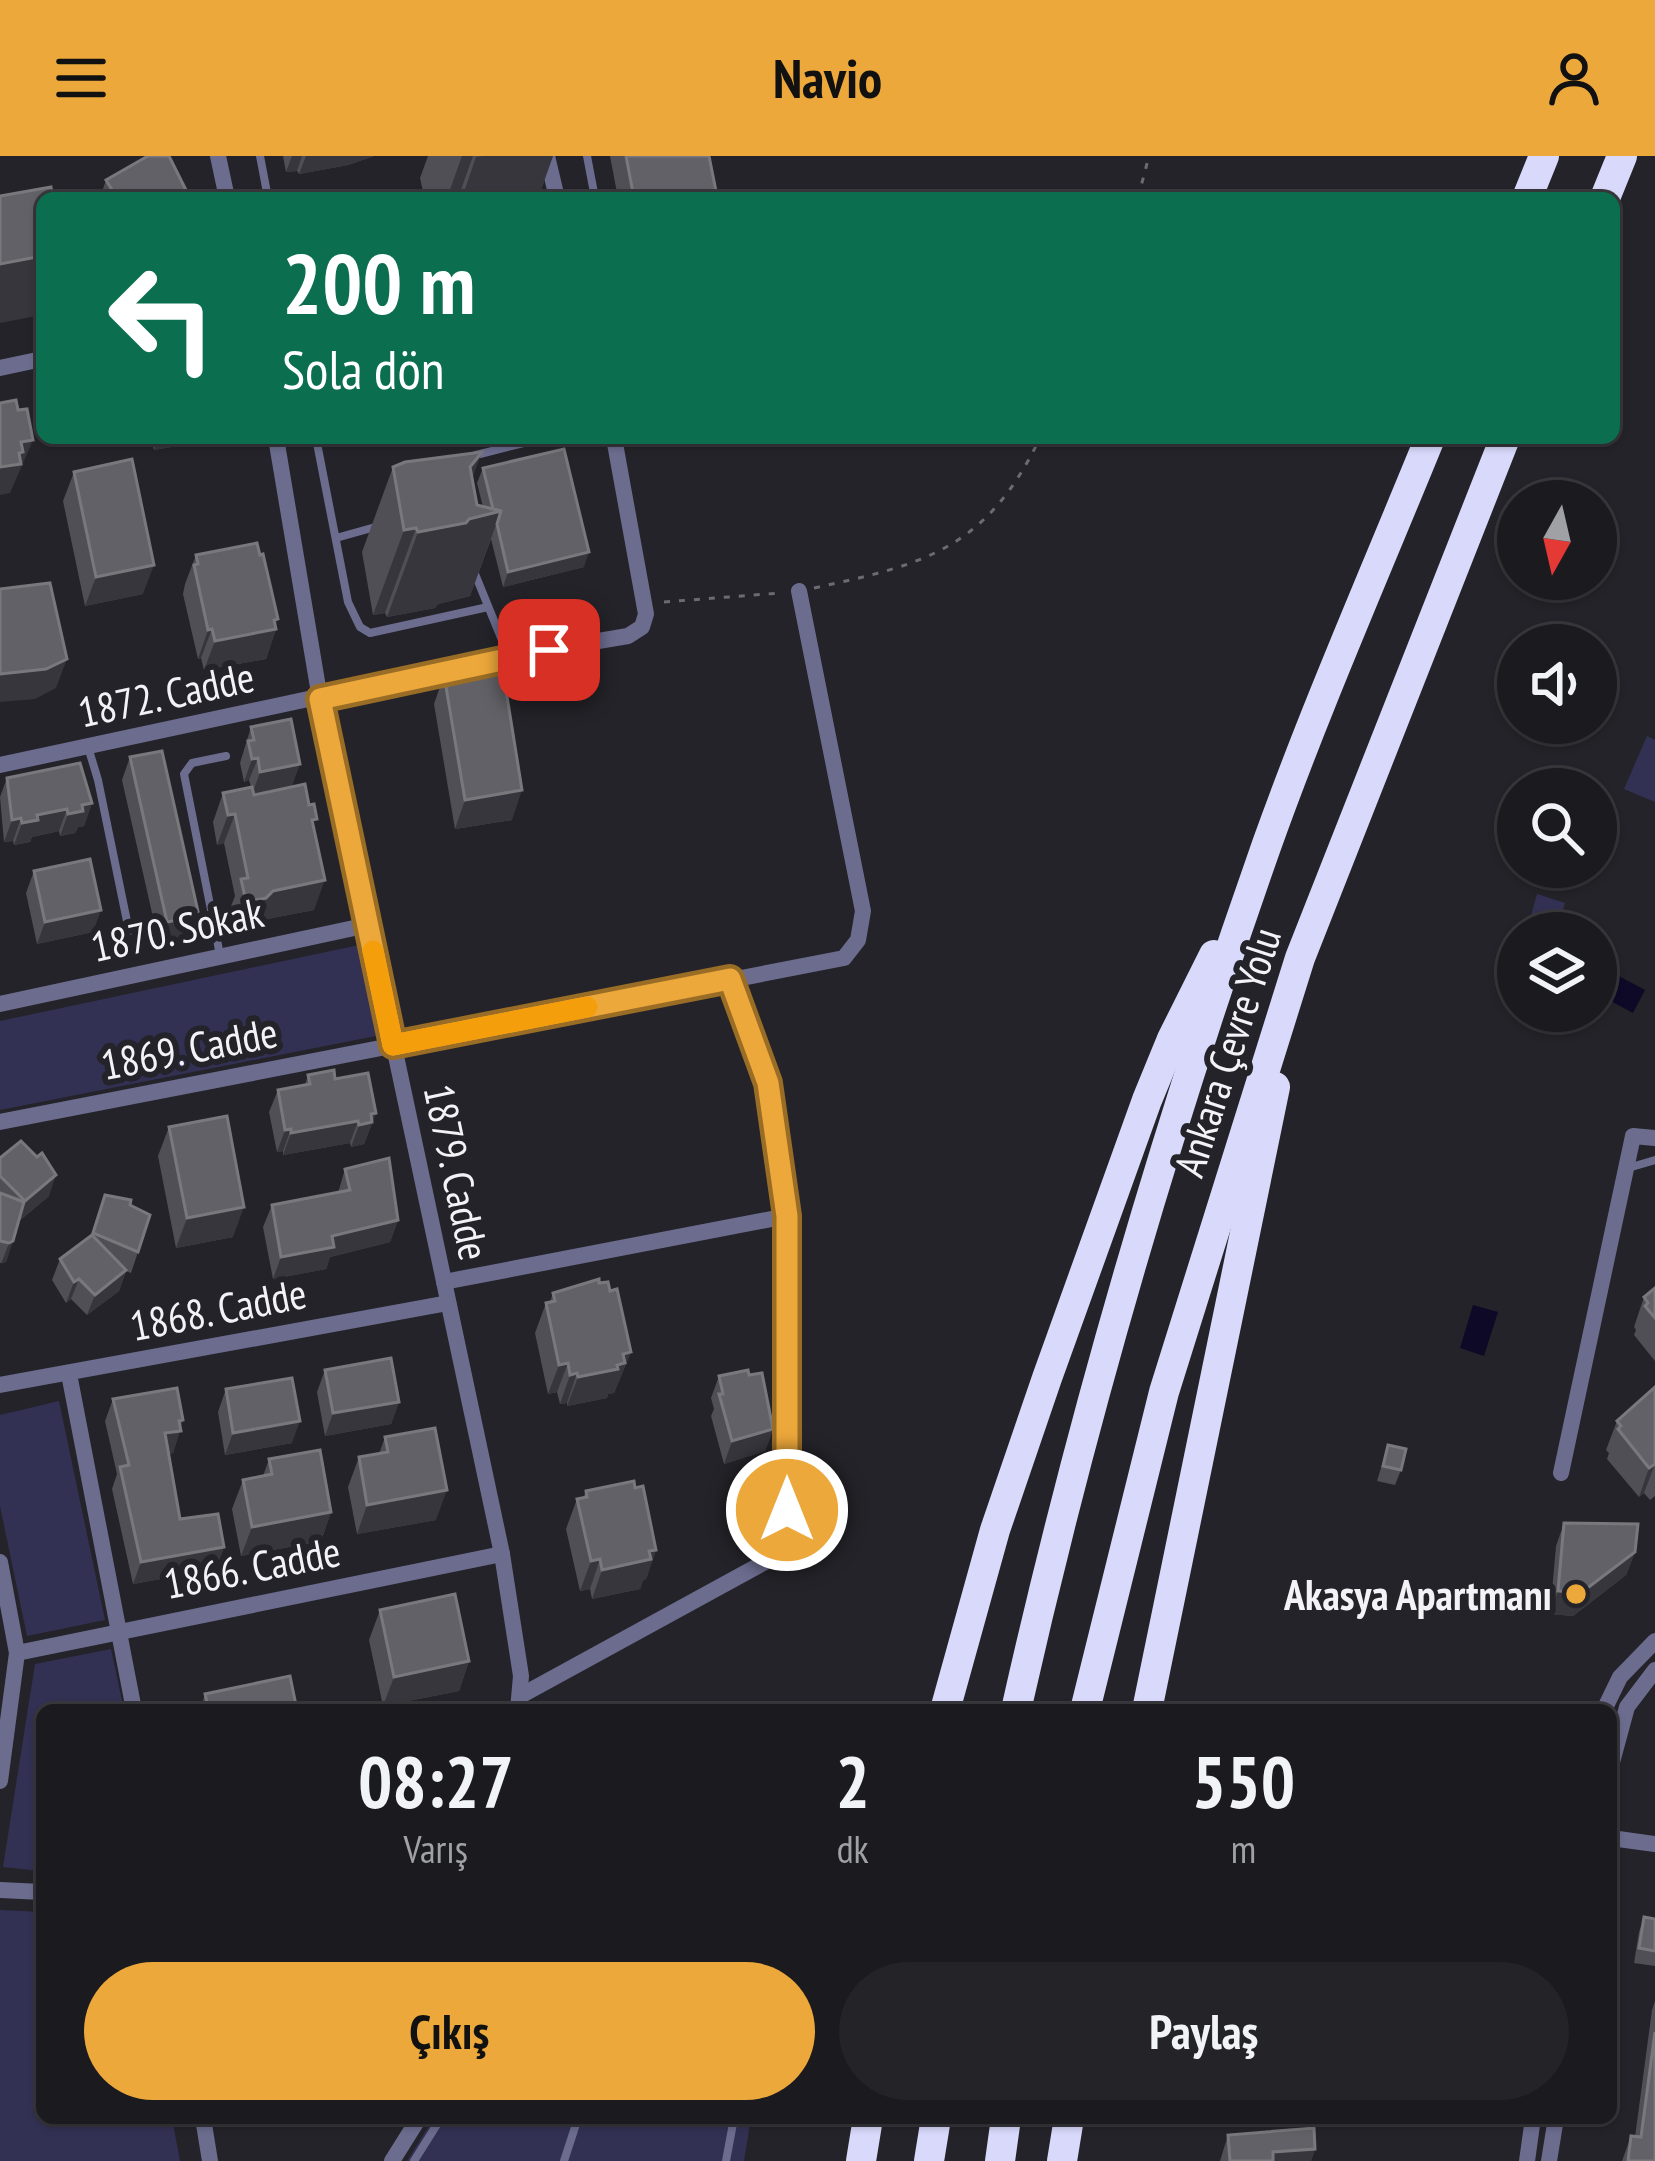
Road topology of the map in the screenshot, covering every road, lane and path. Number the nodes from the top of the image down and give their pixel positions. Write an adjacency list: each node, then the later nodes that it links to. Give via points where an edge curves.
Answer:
1 (218, 156): 8 (street)
2 (260, 156): 9 (lane)
3 (547, 156): 10 (street)
4 (586, 156): 11 (lane)
5 (1149, 156): 12 (path)
6 (1544, 156): 13 (highway)
7 (1622, 156): 14 (highway)
8 (226, 192)
9 (267, 192)
10 (556, 192)
11 (594, 192)
12 (1140, 192)
13 (1529, 192)
14 (1607, 192)
15 (36, 359): 16 (street)
16 (0, 368)
17 (277, 444): 32 (street, 1879. Cadde)
18 (317, 444): 26 (lane)
19 (520, 444): 24 (lane)
20 (615, 444): 29 (street)
21 (1036, 444): 28 (path, via 1006,496 946,548 894,571)
22 (1428, 444): 36 (highway, Ankara Çevre Yolu)
23 (1503, 444): 40 (highway, Ankara Çevre Yolu)
24 (472, 456)
25 (382, 526): 26 (lane)
26 (336, 538): 30 (lane, via 348,602 370,633)
27 (472, 567): 30 (lane)
28 (799, 592): 29 (path); 41 (street, 1869. Cadde, via 863,921 844,958)
29 (645, 603): 31 (street, 1872. Cadde, via 642,628 628,636)
30 (488, 607): 31 (lane)
31 (509, 656): 32 (street, 1872. Cadde)
32 (320, 699): 33 (street, 1872. Cadde); 37 (street, 1879. Cadde)
33 (88, 747): 35 (street, 1872. Cadde); 38 (lane)
34 (226, 756): 39 (lane, via 192,764 184,774)
35 (0, 765)
36 (1268, 841): 62 (highway, via 1148,1100 1013,1474); 63 (highway, Ankara Çevre Yolu, via 1110,1334)
37 (368, 925): 39 (street, 1870. Sokak); 43 (street, 1879. Cadde)
38 (129, 932)
39 (221, 957): 42 (street, 1870. Sokak)
40 (1300, 958): 64 (highway, Ankara Çevre Yolu, via 1164,1392); 65 (highway)
41 (730, 979): 43 (street, 1869. Cadde); 48 (street, via 768,1083)
42 (0, 1004)
43 (393, 1045): 44 (street, 1869. Cadde); 49 (street, 1879. Cadde)
44 (0, 1122)
45 (1655, 1138): 47 (street, via 1634,1136)
46 (1655, 1160): 47 (lane)
47 (1627, 1169): 53 (street)
48 (787, 1216): 49 (street); 60 (street, via 787,1510 779,1541 765,1562)
49 (443, 1282): 50 (street, 1879. Cadde)
50 (448, 1303): 51 (street, 1868. Cadde); 54 (street, 1879. Cadde)
51 (69, 1374): 52 (street, 1868. Cadde); 56 (street)
52 (0, 1385)
53 (1561, 1473)
54 (502, 1553): 56 (street, 1866. Cadde); 60 (street, 1879. Cadde)
55 (0, 1562): 58 (street)
56 (119, 1631): 58 (street, 1866. Cadde); 61 (street)
57 (1655, 1641): 66 (street)
58 (16, 1653): 68 (street)
59 (1655, 1670): 67 (street)
60 (520, 1702)
61 (133, 1704)
62 (947, 1704)
63 (1018, 1704)
64 (1086, 1704)
65 (1148, 1704)
66 (1607, 1704)
67 (1617, 1733)
68 (0, 1781)
69 (1617, 1839): 70 (street)
70 (1655, 1844)
71 (0, 1890): 72 (street)
72 (36, 1892)
73 (204, 2124): 84 (street)
74 (415, 2124): 85 (street)
75 (437, 2124): 86 (lane)
76 (576, 2124): 87 (lane)
77 (733, 2124): 88 (lane)
78 (867, 2124): 89 (highway)
79 (935, 2124): 90 (highway)
80 (1005, 2124): 91 (highway)
81 (1068, 2124): 92 (highway)
82 (1532, 2124): 93 (street)
83 (1555, 2124): 94 (street)
84 (210, 2161)
85 (392, 2161)
86 (414, 2161)
87 (564, 2161)
88 (726, 2161)
89 (861, 2161)
90 (929, 2161)
91 (1000, 2161)
92 (1062, 2161)
93 (1527, 2161)
94 (1549, 2161)

